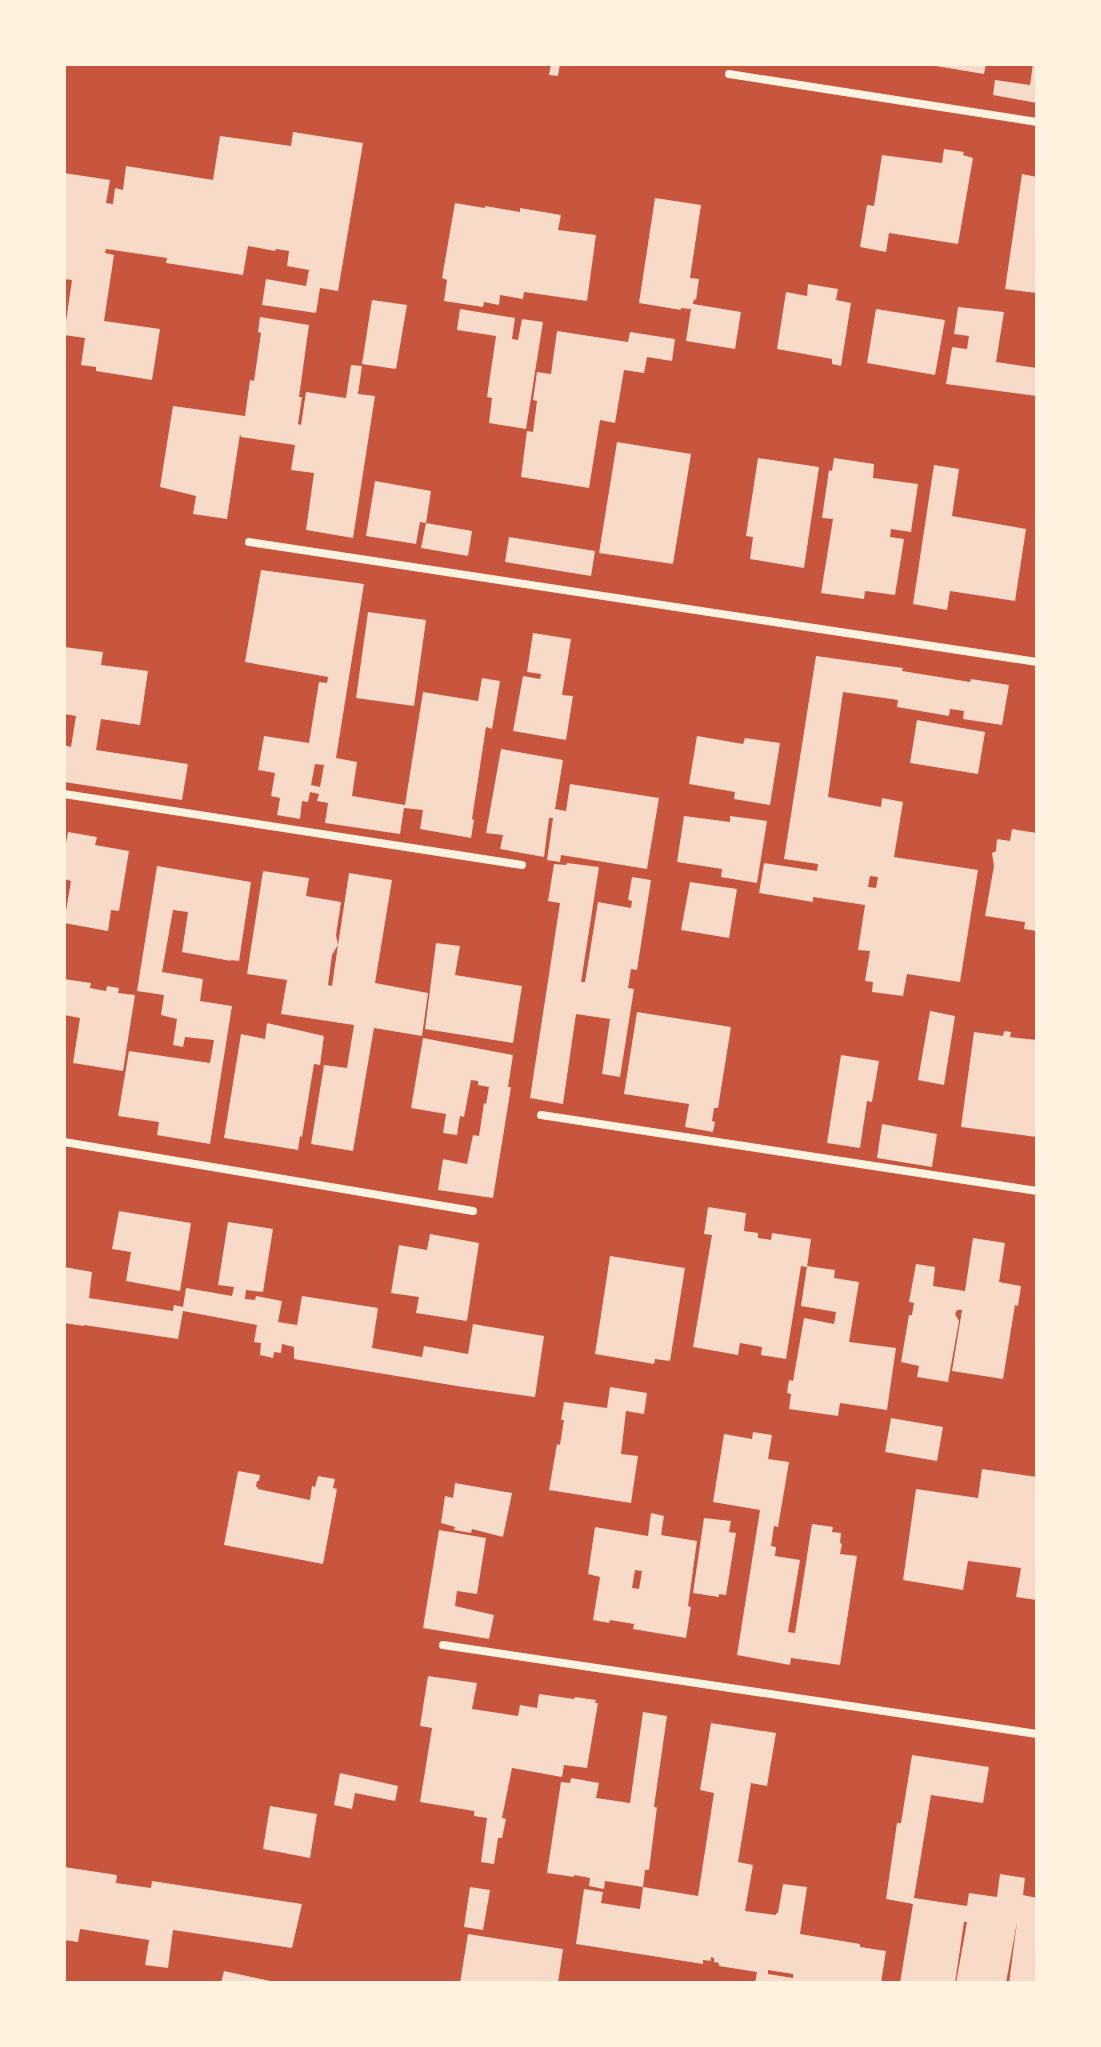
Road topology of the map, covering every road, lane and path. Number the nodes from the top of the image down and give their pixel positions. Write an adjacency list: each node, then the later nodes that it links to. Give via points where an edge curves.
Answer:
1 (729, 74): 2 (street)
2 (1037, 122)
3 (249, 542): 4 (street)
4 (1037, 662)
5 (64, 794): 6 (street)
6 (522, 865)
7 (541, 1115): 9 (street)
8 (64, 1142): 10 (street)
9 (1037, 1191)
10 (473, 1211)
11 (443, 1645): 12 (street)
12 (1037, 1734)

